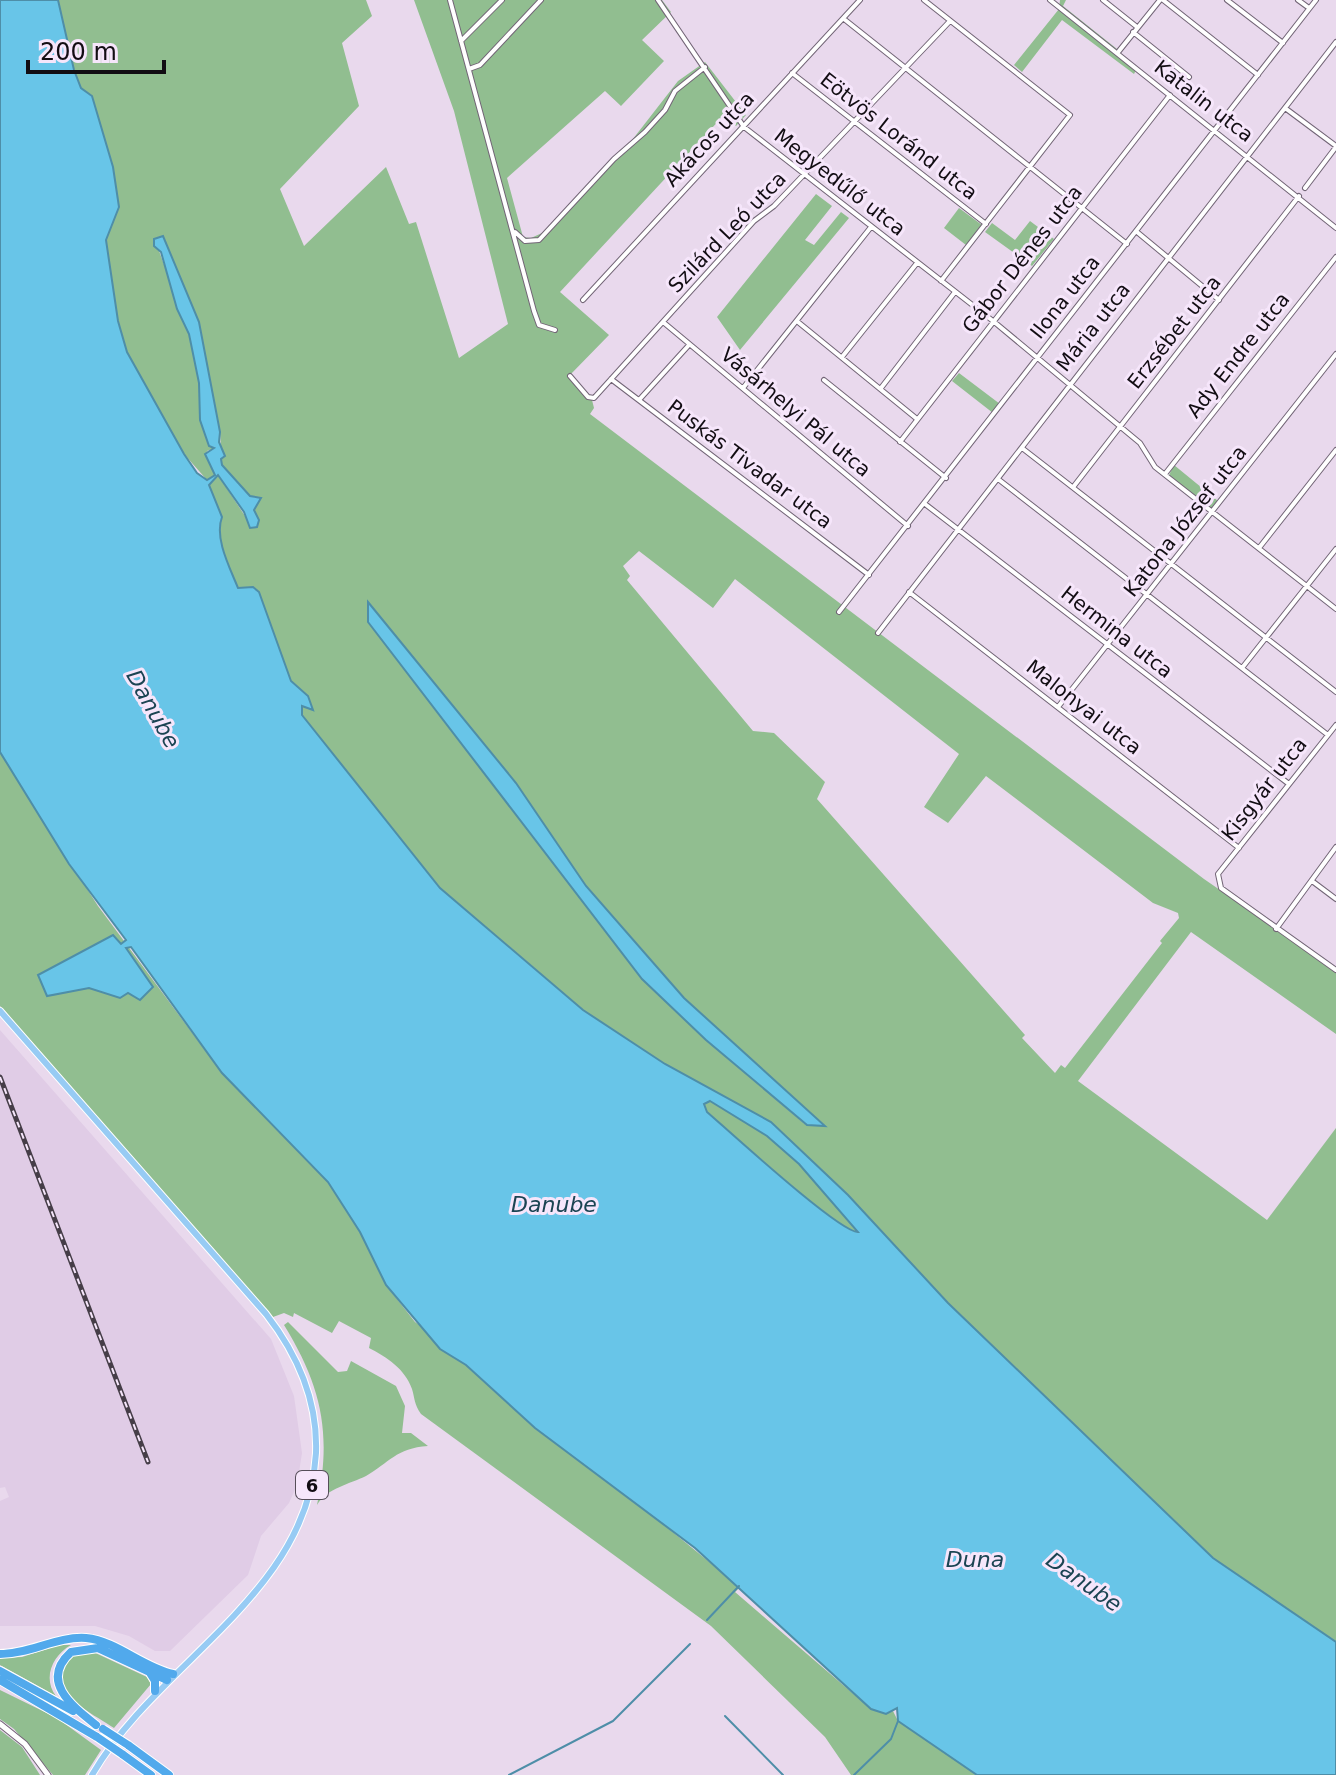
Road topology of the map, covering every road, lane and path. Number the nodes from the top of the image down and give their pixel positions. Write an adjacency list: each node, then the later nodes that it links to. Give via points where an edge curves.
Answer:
1 (450, 0): 18 (street)
2 (502, 0): 18 (street)
3 (541, 0): 23 (street, via 480,65)
4 (658, 0): 22 (street, Megyedűlő utca)
5 (860, 0): 14 (street, Akácos utca)
6 (924, 0): 15 (street)
7 (1103, 0): 16 (street)
8 (1162, 0): 16 (street); 26 (street)
9 (1227, 0): 20 (street)
10 (1298, 0): 13 (street)
11 (1316, 0): 13 (street, Ilona utca)
12 (1054, 1): 21 (street, Katalin utca)
13 (1309, 8): 20 (street, Ilona utca)
14 (843, 18): 24 (street); 25 (street, Akácos utca)
15 (950, 21): 24 (street, Szilárd Leó utca); 35 (street, via 1070,115)
16 (1137, 27): 17 (street)
17 (1133, 32): 21 (street); 27 (street)
18 (461, 41): 23 (street)
19 (1336, 42): 29 (street, Mária utca)
20 (1283, 43): 26 (street, Ilona utca)
21 (1119, 52): 28 (street, Katalin utca)
22 (705, 67): 31 (street, Megyedűlő utca); 41 (street, via 675,91 665,110 539,240 520,238)
23 (469, 69): 41 (street)
24 (905, 70): 30 (street, Szilárd Leó utca); 35 (street)
25 (792, 73): 30 (street, Eötvös Loránd utca); 31 (street, Akácos utca)
26 (1258, 75): 32 (street, Ilona utca)
27 (1189, 77)
28 (1170, 95): 32 (street, Katalin utca); 39 (street, Gábor Dénes utca)
29 (1285, 108): 33 (street); 34 (street, Mária utca)
30 (856, 121): 36 (street, Szilárd Leó utca); 40 (street, Eötvös Loránd utca)
31 (744, 127): 36 (street, Megyedűlő utca); 51 (street, Akácos utca)
32 (1215, 131): 34 (street, Katalin utca); 44 (street, Ilona utca)
33 (1336, 147): 37 (street)
34 (1248, 156): 38 (street, Katalin utca); 46 (street, Mária utca)
35 (1029, 168): 39 (street); 40 (street)
36 (804, 175): 42 (street, Megyedűlő utca); 54 (street, Szilárd Leó utca, via 754,221)
37 (1305, 188)
38 (1299, 196): 43 (street, Katalin utca); 52 (street, Erzsébet utca)
39 (1082, 209): 45 (street); 53 (street, Gábor Dénes utca)
40 (986, 224): 49 (street)
41 (511, 225): 56 (street, via 539,325)
42 (871, 227): 48 (street, Megyedűlő utca); 55 (street)
43 (1336, 228)
44 (1137, 232): 45 (street, Ilona utca); 46 (street)
45 (1127, 244): 60 (street, Ilona utca)
46 (1168, 257): 52 (street); 64 (street, Mária utca)
47 (1336, 257): 73 (street, Ady Endre utca)
48 (917, 263): 49 (street, Megyedűlő utca); 59 (street)
49 (941, 281): 50 (street, Megyedűlő utca)
50 (955, 292): 53 (street, Megyedűlő utca); 66 (street)
51 (583, 300)
52 (1219, 300): 69 (street, Erzsébet utca)
53 (993, 321): 60 (street, Megyedűlő utca); 68 (street, Gábor Dénes utca)
54 (663, 322): 57 (street, Vásárhelyi Pál utca); 62 (street, Szilárd Leó utca)
55 (798, 322): 59 (street); 65 (street)
56 (555, 330)
57 (689, 345): 65 (street, Vásárhelyi Pál utca); 67 (street)
58 (1336, 354): 78 (street, Katona József utca)
59 (842, 357): 66 (street)
60 (1037, 359): 64 (street, Megyedűlő utca); 74 (street, Ilona utca)
61 (570, 376): 62 (street, Szilárd Leó utca, via 594,398)
62 (611, 379): 67 (street, Puskás Tivadar utca)
63 (824, 380): 70 (street)
64 (1068, 385): 69 (street, Megyedűlő utca); 71 (street, Mária utca)
65 (743, 388): 79 (street, Vásárhelyi Pál utca)
66 (881, 389): 68 (street)
67 (639, 400): 84 (street, Puskás Tivadar utca)
68 (917, 419): 70 (street, Gábor Dénes utca)
69 (1120, 427): 73 (street, Megyedűlő utca); 76 (street, Erzsébet utca)
70 (900, 442): 74 (street)
71 (1021, 448): 75 (street, Mária utca); 76 (street)
72 (1336, 450): 81 (street)
73 (1165, 474): 78 (street, Megyedűlő utca)
74 (946, 478): 77 (street, Ilona utca)
75 (997, 479): 80 (street, Mária utca); 87 (street)
76 (1074, 486): 83 (street)
77 (925, 504): 79 (street, Ilona utca); 80 (street, Hermina utca)
78 (1213, 512): 81 (street, Megyedűlő utca); 83 (street, Katona József utca)
79 (908, 526): 84 (street, Ilona utca)
80 (958, 529): 86 (street, Mária utca); 92 (street, Hermina utca)
81 (1259, 548): 85 (street, Megyedűlő utca)
82 (1336, 549): 85 (street)
83 (1173, 563): 87 (street, Katona József utca); 91 (street)
84 (869, 575): 89 (street, Ilona utca)
85 (1307, 585): 88 (street, Megyedűlő utca); 91 (street)
86 (908, 592): 90 (street, Mária utca); 95 (street, Malonyai utca)
87 (1147, 595): 92 (street, Katona József utca); 93 (street)
88 (1336, 609)
89 (839, 612)
90 (878, 633)
91 (1267, 637): 93 (street); 94 (street)
92 (1108, 645): 95 (street, Katona József utca); 99 (street, Hermina utca)
93 (1242, 668): 98 (street)
94 (1336, 692)
95 (1058, 707): 101 (street, Malonyai utca)
96 (1336, 725): 97 (street, Kisgyár utca)
97 (1334, 732): 98 (street, Kisgyár utca)
98 (1328, 735): 99 (street, Kisgyár utca)
99 (1289, 784): 101 (street, Kisgyár utca)
100 (1336, 847): 102 (street)
101 (1239, 848): 104 (street, Kisgyár utca, via 1218,874 1221,888)
102 (1312, 881): 103 (street); 104 (street)
103 (1336, 899)
104 (1276, 929): 105 (street)
105 (1336, 970)
106 (0, 1011): 110 (main road, 6, via 266,1314 290,1346 313,1409 315,1470 289,1547 263,1584)
107 (0, 1654): 109 (highway, via 89,1639)
108 (0, 1671): 114 (highway)
109 (154, 1671): 110 (highway); 112 (highway); 114 (highway, via 94,1647 68,1654 58,1671 60,1690)
110 (170, 1677): 112 (main road, 6)
111 (0, 1680): 114 (highway)
112 (155, 1691): 117 (main road, 6, via 121,1729)
113 (0, 1724): 116 (street, via 25,1744)
114 (98, 1730): 115 (highway, bridge)
115 (125, 1750): 118 (highway); 119 (highway)
116 (48, 1775)
117 (94, 1775)
118 (151, 1775)
119 (169, 1775)

